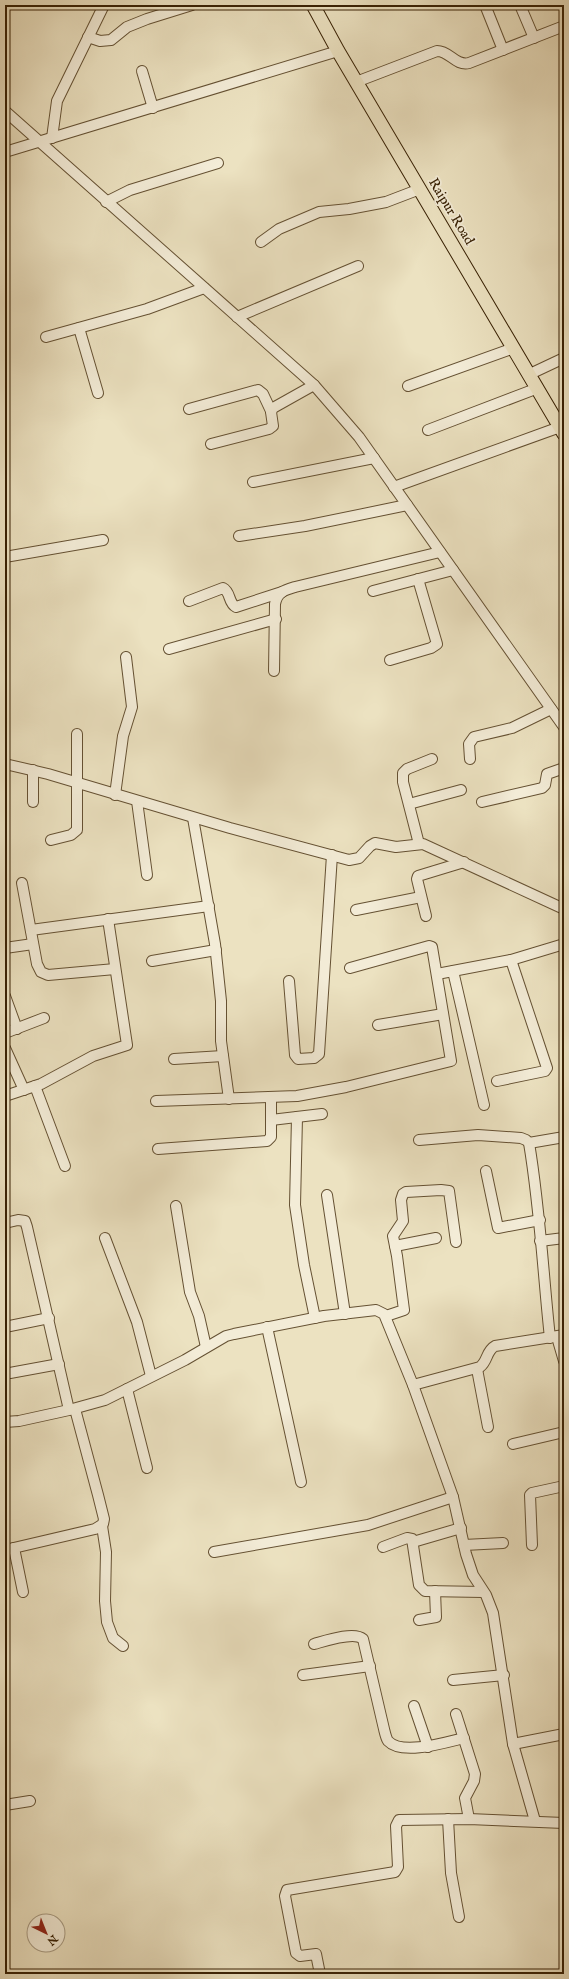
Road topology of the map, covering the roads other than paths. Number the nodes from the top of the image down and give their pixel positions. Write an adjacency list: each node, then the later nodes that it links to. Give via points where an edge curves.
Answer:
1 (104, 5): 7 (street)
2 (192, 5): 7 (street, via 127,27 111,40 100,41)
3 (313, 5): 10 (main road, Raipur Road)
4 (485, 5): 9 (street)
5 (520, 5): 8 (street)
6 (564, 26): 8 (street)
7 (88, 37): 15 (street, via 58,101)
8 (534, 38): 9 (street)
9 (503, 50): 12 (street, via 462,64 443,52 434,52)
10 (338, 51): 12 (main road, Raipur Road); 13 (street)
11 (142, 71): 13 (street)
12 (356, 82): 19 (main road, Raipur Road)
13 (153, 108): 15 (street)
14 (5, 111): 16 (street)
15 (52, 138): 16 (street)
16 (39, 142): 17 (street); 20 (street)
17 (5, 152)
18 (218, 163): 20 (street, via 130,190)
19 (420, 189): 21 (street, via 380,203 319,212 279,229); 27 (main road, Raipur Road)
20 (106, 202): 23 (street)
21 (261, 242)
22 (358, 266): 24 (street)
23 (204, 288): 24 (street); 25 (street, via 147,309)
24 (237, 317): 30 (street)
25 (79, 328): 26 (street); 33 (street)
26 (46, 337)
27 (514, 348): 29 (main road, Raipur Road); 31 (street)
28 (564, 358): 29 (street)
29 (530, 374): 32 (main road, Raipur Road)
30 (314, 385): 35 (street, via 276,405); 39 (street)
31 (408, 386)
32 (538, 388): 36 (street); 37 (main road, Raipur Road)
33 (98, 393)
34 (189, 409): 35 (street, via 258,390 263,394)
35 (271, 411): 38 (street, via 273,426 269,429)
36 (428, 430)
37 (562, 430): 41 (street)
38 (211, 444)
39 (374, 458): 40 (street); 41 (street)
40 (253, 482)
41 (394, 487): 42 (street)
42 (407, 505): 43 (street, via 305,526); 45 (street)
43 (239, 536)
44 (103, 540): 46 (street)
45 (440, 552): 47 (street); 50 (street)
46 (5, 557)
47 (453, 570): 48 (street); 57 (street)
48 (418, 579): 49 (street); 55 (street, via 437,644)
49 (372, 591)
50 (282, 592): 51 (street, via 236,607 231,604 223,588); 52 (street, via 276,599)
51 (189, 601)
52 (276, 619): 53 (street); 56 (street)
53 (170, 649)
54 (126, 658): 67 (street, via 132,707 123,736)
55 (390, 660)
56 (274, 671)
57 (551, 709): 58 (street); 61 (street, via 512,728 474,737 469,744)
58 (564, 727)
59 (77, 734): 65 (street)
60 (432, 759): 71 (street, via 403,773)
61 (470, 759)
62 (5, 764): 64 (street)
63 (564, 768): 70 (street, via 547,774 546,785 542,788)
64 (33, 770): 65 (street); 69 (street)
65 (77, 783): 67 (street); 73 (street, via 76,832)
66 (461, 790): 71 (street)
67 (115, 794): 68 (street)
68 (137, 801): 72 (street); 77 (street)
69 (33, 802)
70 (482, 802)
71 (409, 804): 74 (street)
72 (193, 818): 75 (street); 80 (street)
73 (51, 840)
74 (419, 844): 75 (street, via 396,847 372,844 359,858 353,860); 76 (street, via 429,845)
75 (332, 855): 96 (street, via 319,1054 314,1058 298,1059 295,1055)
76 (464, 862): 79 (street, via 419,875 417,879); 81 (street)
77 (147, 875)
78 (22, 883): 85 (street)
79 (421, 897): 82 (street); 83 (street)
80 (209, 906): 84 (street); 89 (street)
81 (564, 909)
82 (356, 910)
83 (426, 916)
84 (108, 919): 85 (street); 92 (street)
85 (31, 930): 86 (street)
86 (33, 944): 88 (street); 92 (street, via 37,964 45,974)
87 (564, 944): 91 (street)
88 (5, 948)
89 (216, 950): 90 (street); 104 (street)
90 (152, 960)
91 (511, 960): 94 (street); 106 (street, via 547,1068 545,1071)
92 (115, 968): 107 (street, via 127,1046 88,1058)
93 (350, 968): 95 (street, via 429,946 433,949)
94 (453, 971): 95 (street); 113 (street)
95 (438, 974): 98 (street)
96 (289, 981)
97 (5, 996): 101 (street)
98 (443, 1014): 100 (street); 110 (street, via 452,1059 449,1063 322,1092)
99 (44, 1018): 101 (street)
100 (378, 1026)
101 (16, 1029): 102 (street)
102 (5, 1033)
103 (5, 1048): 108 (street)
104 (223, 1056): 105 (street); 111 (street)
105 (174, 1059)
106 (497, 1081)
107 (35, 1086): 108 (street); 121 (street)
108 (24, 1090): 109 (street)
109 (5, 1096)
110 (271, 1097): 111 (street); 116 (street)
111 (229, 1098): 112 (street)
112 (156, 1101)
113 (484, 1104)
114 (322, 1114): 115 (street)
115 (297, 1117): 116 (street); 136 (street, via 295,1205)
116 (271, 1120): 120 (street, via 271,1137 265,1142)
117 (564, 1137): 119 (street)
118 (419, 1140): 119 (street, via 484,1135 521,1138)
119 (529, 1143): 125 (street)
120 (158, 1149)
121 (65, 1166)
122 (486, 1171): 125 (street, via 498,1228)
123 (327, 1195): 133 (street)
124 (176, 1206): 140 (street, via 190,1292)
125 (540, 1220): 130 (street)
126 (5, 1223): 135 (street, via 20,1220 26,1223)
127 (105, 1238): 145 (street, via 137,1322)
128 (436, 1238): 132 (street)
129 (564, 1238): 130 (street)
130 (540, 1241): 139 (street)
131 (456, 1242): 132 (street, via 450,1194 447,1190 406,1192 402,1194 401,1200 404,1219 394,1233)
132 (395, 1246): 134 (street, via 404,1310)
133 (344, 1314): 134 (street, via 376,1310); 136 (street)
134 (386, 1316): 146 (street)
135 (49, 1318): 137 (street); 142 (street)
136 (315, 1318): 138 (street)
137 (5, 1327)
138 (266, 1327): 140 (street, via 226,1336); 154 (street)
139 (557, 1337): 141 (street); 143 (street, via 495,1346 488,1351 483,1365)
140 (206, 1347): 145 (street)
141 (564, 1361)
142 (59, 1364): 144 (street); 148 (street)
143 (477, 1369): 146 (street); 150 (street)
144 (10, 1373)
145 (151, 1376): 147 (street)
146 (413, 1385): 156 (street)
147 (127, 1389): 148 (street, via 105,1400); 153 (street)
148 (72, 1410): 149 (street); 157 (street, via 98,1495 104,1519)
149 (5, 1422)
150 (488, 1427)
151 (564, 1432): 152 (street)
152 (513, 1444)
153 (147, 1468)
154 (301, 1482)
155 (564, 1486): 162 (street, via 532,1493 530,1496)
156 (453, 1498): 158 (street); 165 (street, via 368,1525)
157 (102, 1526): 164 (street); 171 (street, via 106,1552 105,1601 108,1622 111,1634)
158 (461, 1528): 159 (street); 161 (street)
159 (413, 1542): 163 (street, via 407,1538); 166 (street, via 420,1585 426,1591)
160 (503, 1544): 161 (street)
161 (464, 1545): 168 (street, via 472,1575)
162 (532, 1545)
163 (383, 1547)
164 (10, 1549): 167 (street)
165 (214, 1552)
166 (435, 1591): 168 (street); 169 (street, via 436,1617)
167 (23, 1592)
168 (484, 1592): 174 (street, via 493,1613)
169 (419, 1620)
170 (314, 1644): 172 (street, via 348,1636 360,1637 364,1641)
171 (123, 1646)
172 (370, 1666): 173 (street); 181 (street, via 388,1741 413,1749)
173 (303, 1675)
174 (504, 1675): 175 (street); 180 (street)
175 (453, 1680)
176 (414, 1706): 181 (street)
177 (456, 1714): 179 (street)
178 (564, 1734): 180 (street)
179 (464, 1738): 181 (street); 184 (street, via 475,1777 465,1798)
180 (514, 1744): 186 (street)
181 (428, 1747)
182 (30, 1801): 183 (street)
183 (5, 1804)
184 (469, 1819): 185 (street); 186 (street)
185 (448, 1820): 188 (street, via 451,1872); 189 (street, via 399,1820 396,1826 398,1867 392,1874 286,1891 296,1953 300,1956 316,1954)
186 (535, 1820): 187 (street)
187 (564, 1822)
188 (459, 1918)
189 (320, 1974)

